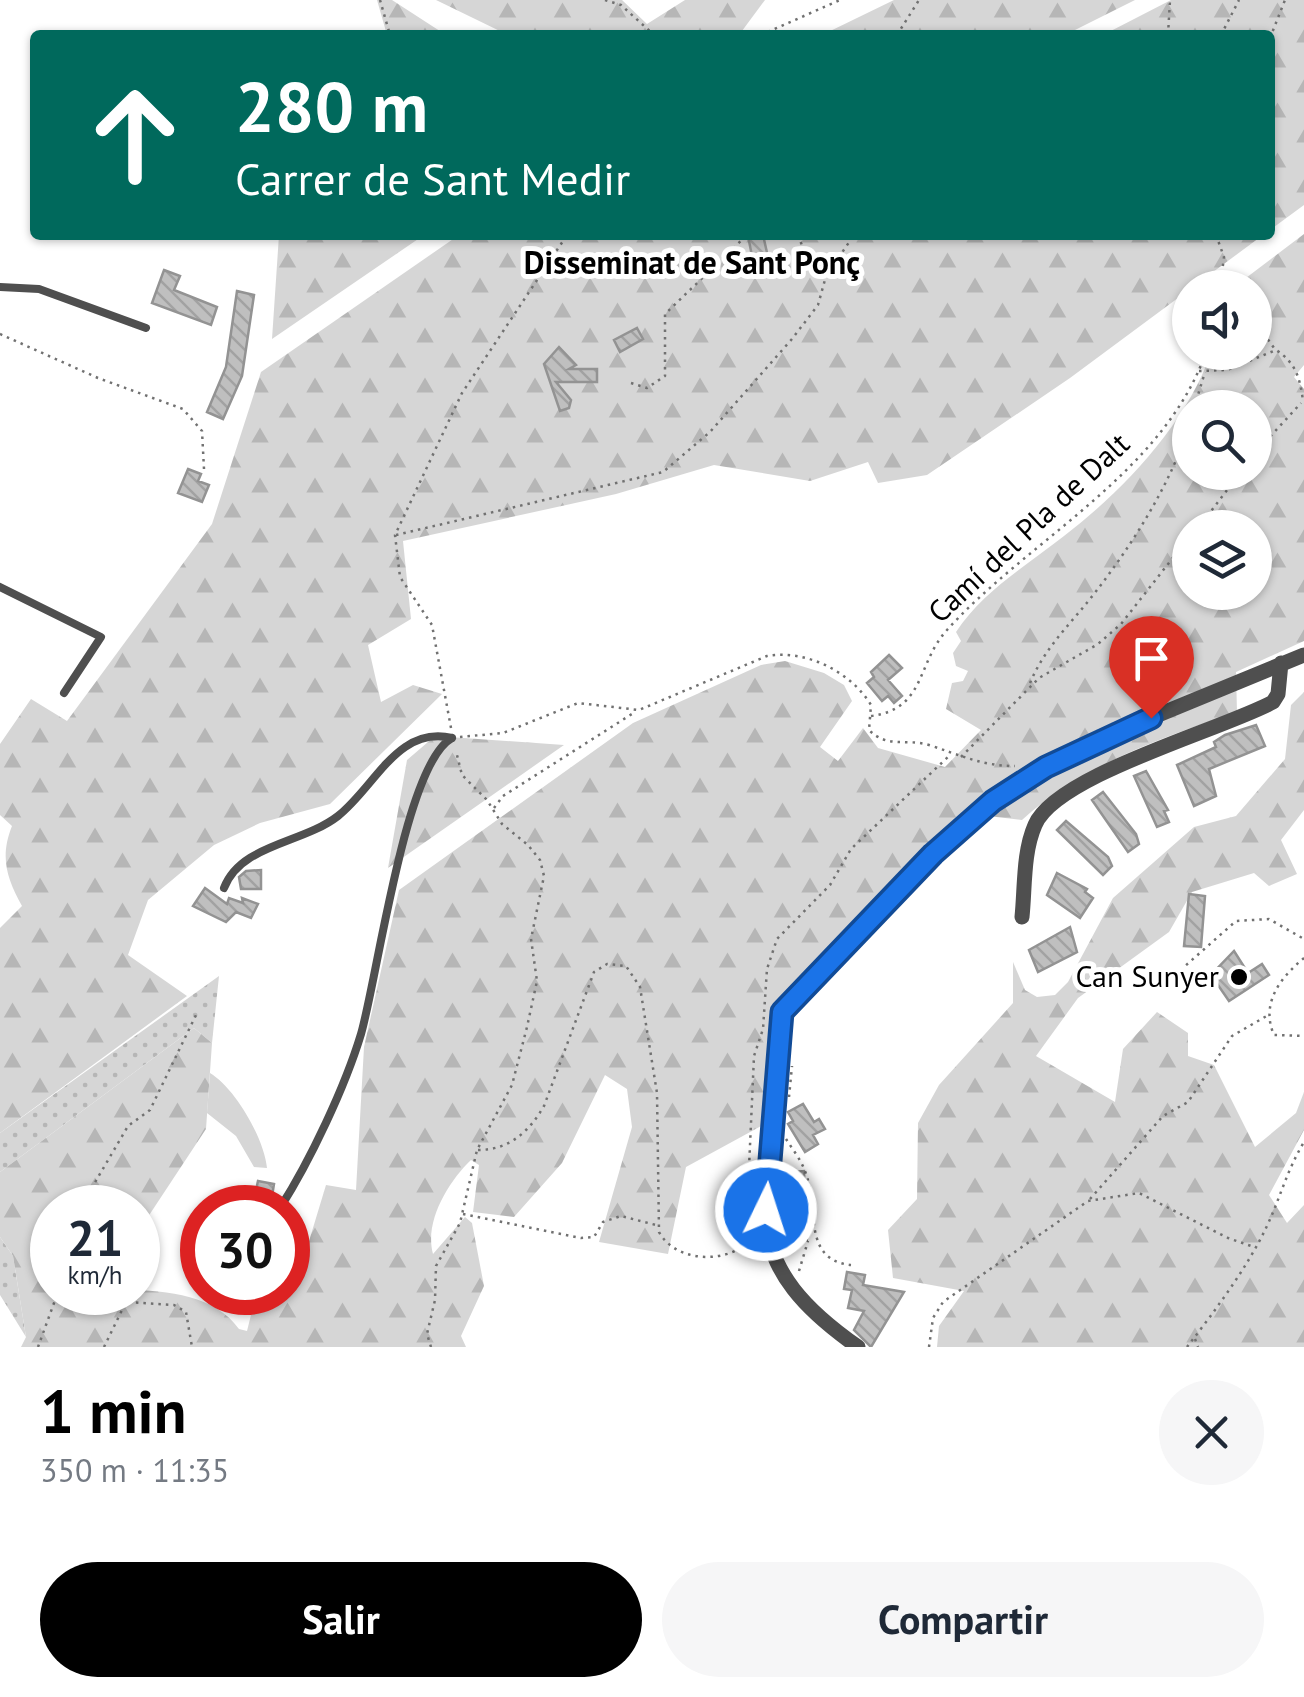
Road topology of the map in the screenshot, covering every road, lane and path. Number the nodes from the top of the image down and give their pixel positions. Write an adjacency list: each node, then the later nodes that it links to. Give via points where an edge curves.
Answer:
1 (380, 0): 8 (path)
2 (605, 0): 9 (path)
3 (840, 0): 10 (path)
4 (919, 0): 11 (path)
5 (1170, 0): 12 (path)
6 (1239, 0): 13 (path)
7 (1286, 0): 14 (path)
8 (389, 30)
9 (648, 30)
10 (772, 30)
11 (900, 30)
12 (1168, 30)
13 (1224, 30)
14 (1273, 30)
15 (564, 240): 38 (path, via 462,393)
16 (742, 240): 30 (path, via 665,314 665,376 647,388)
17 (800, 240): 21 (path, via 810,269)
18 (851, 240): 21 (path)
19 (1217, 240): 20 (path)
20 (1224, 270)
21 (826, 276): 38 (path, via 818,305 792,339 710,432 663,472)
22 (0, 287): 23 (lane, via 40,289)
23 (146, 328)
24 (0, 334): 34 (path, via 184,409 202,432)
25 (1272, 344): 26 (path)
26 (1276, 350): 27 (path); 32 (path, via 1300,377)
27 (1272, 352)
28 (1205, 370): 29 (path); 31 (path)
29 (1199, 371): 46 (path, Camí del Pla de Dalt, via 1146,447 1070,525 982,591 938,640 911,698 893,713)
30 (631, 383)
31 (1199, 390)
32 (1304, 400): 33 (path)
33 (1272, 435)
34 (204, 469)
35 (1172, 469): 43 (path, via 1163,493 1098,589 1054,639)
36 (1227, 490): 37 (path)
37 (1212, 510)
38 (395, 536): 47 (path, via 400,578 432,626)
39 (1172, 559): 43 (path, via 1121,624)
40 (0, 587): 44 (lane, via 101,637)
41 (1304, 655): 42 (street)
42 (1281, 663): 50 (street); 53 (street, via 1273,702 1096,778 1044,810 1030,840)
43 (1028, 688): 49 (path)
44 (64, 693)
45 (639, 710): 46 (path, via 776,654 809,659 850,679 871,705); 47 (path, via 578,703 503,733); 51 (path, via 503,796)
46 (869, 716): 48 (path, via 878,740)
47 (452, 738): 51 (path, via 462,776); 52 (lane, via 418,738 337,817 251,856 232,869); 66 (lane, via 438,749 415,800 350,1062)
48 (950, 754): 49 (path); 70 (path, via 852,849 830,885 775,942 754,1056 743,1243 711,1258 688,1254 668,1246)
49 (960, 758): 50 (path)
50 (1021, 773): 75 (street, via 780,1014 766,1218 772,1254)
51 (493, 809): 64 (path, via 540,860 544,876 531,938 537,981 527,1027 512,1085)
52 (224, 888)
53 (1022, 917)
54 (1304, 939): 56 (path, via 1269,919 1236,922)
55 (1304, 958): 57 (path, via 1275,990)
56 (1158, 990)
57 (1270, 1014): 59 (path, via 1274,1035); 68 (path, via 1232,1036 1188,1102 1163,1116)
58 (196, 1015): 65 (path, via 150,1110 128,1126)
59 (1304, 1036)
60 (792, 1064): 61 (path)
61 (786, 1102)
62 (784, 1132): 67 (path, via 806,1172)
63 (1304, 1142): 73 (path)
64 (477, 1150): 69 (path); 70 (path, via 511,1142 534,1122 594,974 607,964 626,966 640,987 657,1094)
65 (93, 1185)
66 (291, 1185)
67 (811, 1200): 71 (path); 72 (path, via 796,1230)
68 (1088, 1202): 73 (path, via 1138,1193); 83 (path, via 941,1304)
69 (463, 1214): 70 (path, via 581,1238 594,1237 603,1222 622,1216); 81 (path, via 436,1266)
70 (657, 1226)
71 (817, 1234): 72 (path); 74 (path, via 827,1259)
72 (808, 1240): 75 (path, via 806,1260)
73 (1254, 1247): 77 (path)
74 (852, 1265)
75 (789, 1284): 82 (street)
76 (50, 1315): 78 (path)
77 (1195, 1338): 84 (path); 85 (path)
78 (38, 1347)
79 (104, 1347): 80 (path, via 126,1302 174,1304 191,1324)
80 (192, 1347)
81 (431, 1347)
82 (858, 1347)
83 (929, 1347)
84 (1187, 1347)
85 (1198, 1347)

